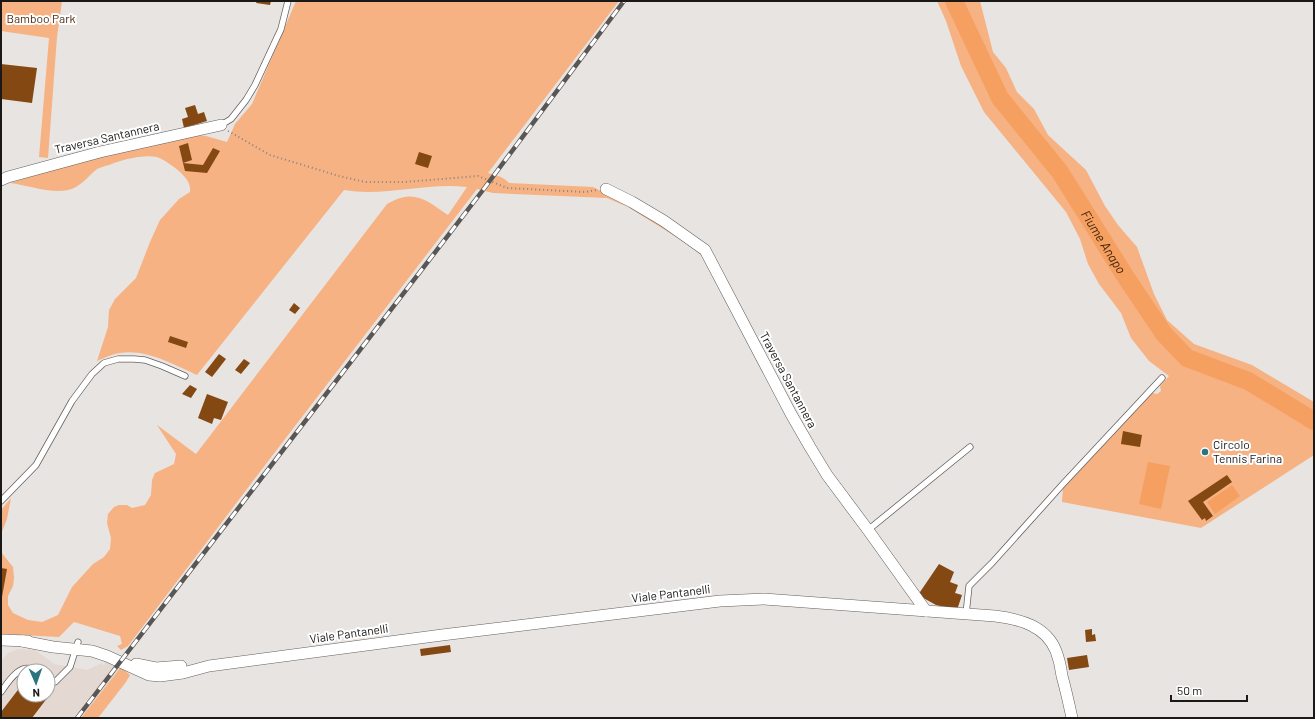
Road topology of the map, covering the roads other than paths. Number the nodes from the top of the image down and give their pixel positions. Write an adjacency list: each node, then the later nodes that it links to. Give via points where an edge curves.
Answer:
1 (288, 1): 2 (lane, via 281,29 255,85 230,119)
2 (220, 125): 3 (street, Traversa Santannera, via 93,154)
3 (1, 180)
4 (606, 189): 9 (street, Traversa Santannera, via 632,202 705,250 794,421 827,475)
5 (185, 376): 8 (lane, via 134,358 104,363 92,374 72,401 36,465)
6 (1162, 378): 11 (lane, via 969,586)
7 (970, 447): 9 (lane)
8 (1, 501)
9 (868, 530): 10 (street, Traversa Santannera)
10 (926, 611): 11 (street, Viale Pantanelli); 13 (street, Viale Pantanelli, via 764,599 720,601 209,666 144,667 111,650 92,644)
11 (966, 614): 17 (street, Viale Pantanelli, via 1012,618 1037,628 1047,636 1056,652)
12 (1, 640): 13 (street, Viale Pantanelli)
13 (77, 646): 15 (lane, via 70,667)
14 (16, 674): 16 (lane)
15 (56, 681)
16 (1, 692)
17 (1072, 718)

